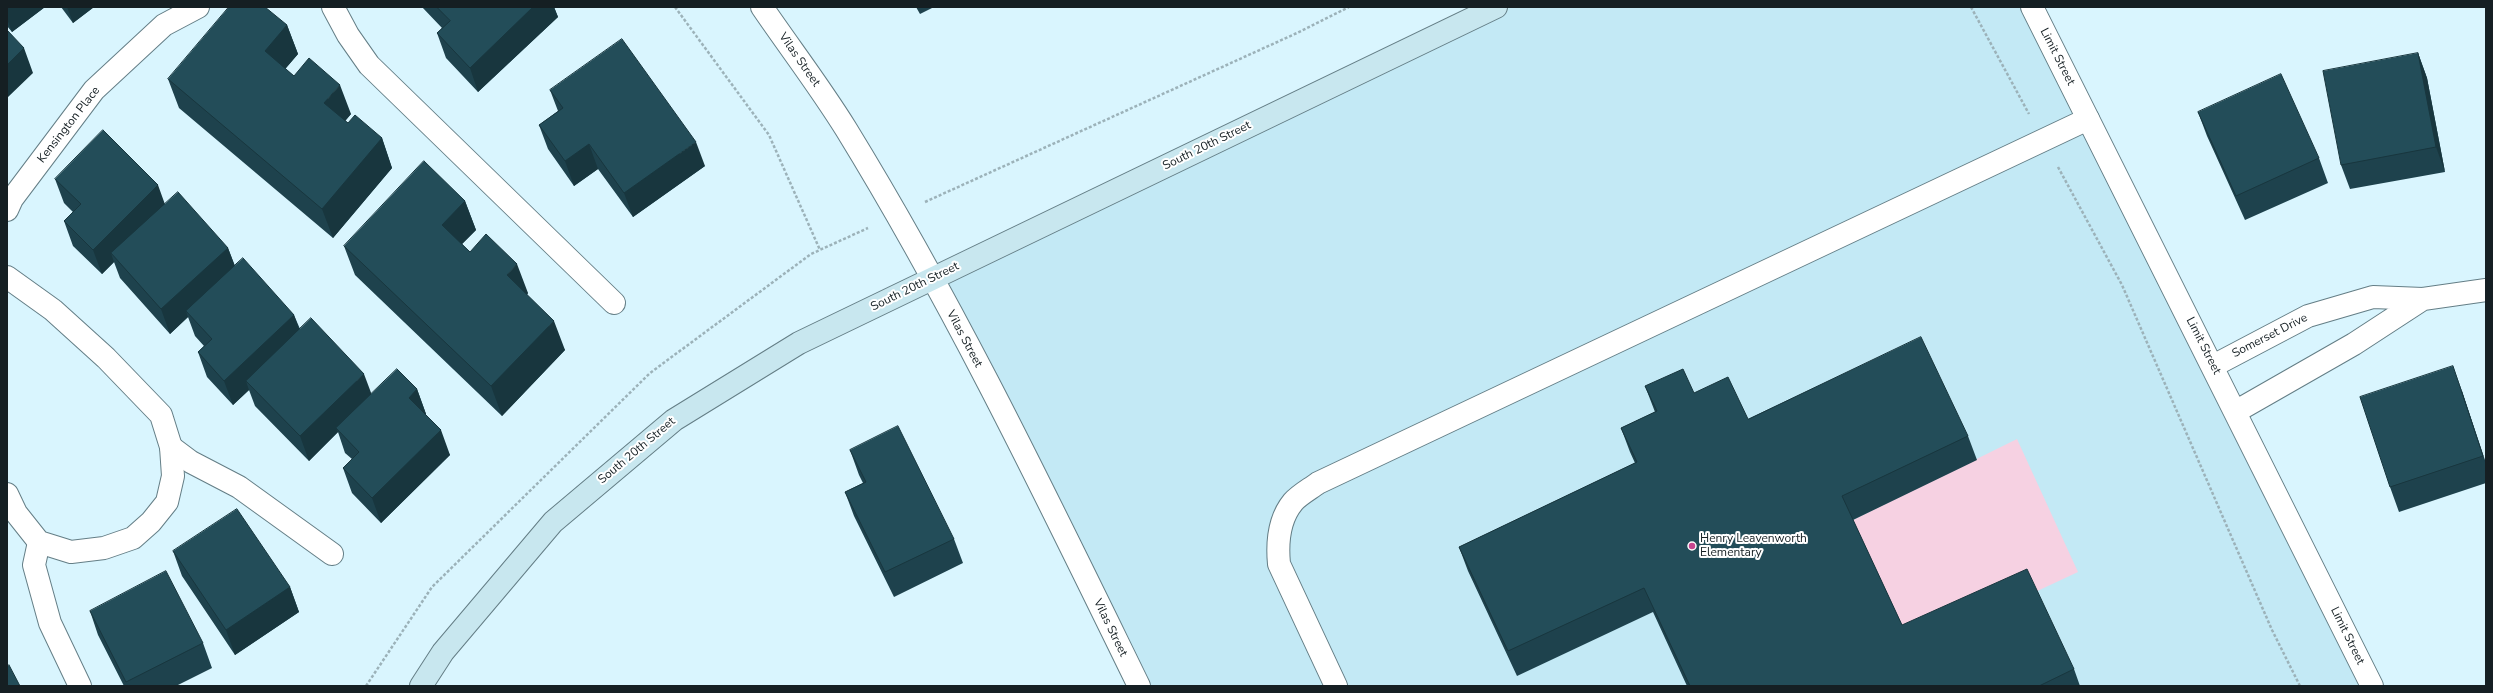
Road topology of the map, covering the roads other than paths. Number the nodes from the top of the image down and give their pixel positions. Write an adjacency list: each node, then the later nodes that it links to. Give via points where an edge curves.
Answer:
1 (198, 7): 7 (street, Kensington Place, via 164,25 94,90 12,199)
2 (334, 7): 12 (street, via 348,36 369,65)
3 (762, 7): 9 (street, Vilas Street, via 846,128)
4 (1496, 7): 9 (main road, South 20th Street)
5 (2032, 7): 6 (street, Limit Street)
6 (2088, 119): 13 (street, Limit Street); 22 (street, via 1318,483 1294,501 1284,518 1278,544 1279,564)
7 (7, 210)
8 (7, 277): 15 (street, via 52,310 106,358 161,415)
9 (932, 278): 20 (main road, South 20th Street, via 799,344 674,420 553,522 443,652); 21 (street, Vilas Street, via 1034,471)
10 (2486, 290): 11 (street, Somerset Drive)
11 (2423, 299): 13 (street, Somerset Drive, via 2373,297 2308,316); 14 (street, Somerset Drive, via 2354,344)
12 (614, 304)
13 (2213, 366): 14 (street, Limit Street)
14 (2236, 412): 23 (street, Limit Street)
15 (171, 447): 17 (street, via 173,476 167,502 151,522 133,538 104,548 71,552); 18 (street, via 191,462 239,487)
16 (7, 494): 17 (street, via 16,513)
17 (39, 542): 19 (street, via 34,566 50,623)
18 (332, 554)
19 (80, 686)
20 (421, 686)
21 (1139, 686)
22 (1336, 686)
23 (2372, 686)

